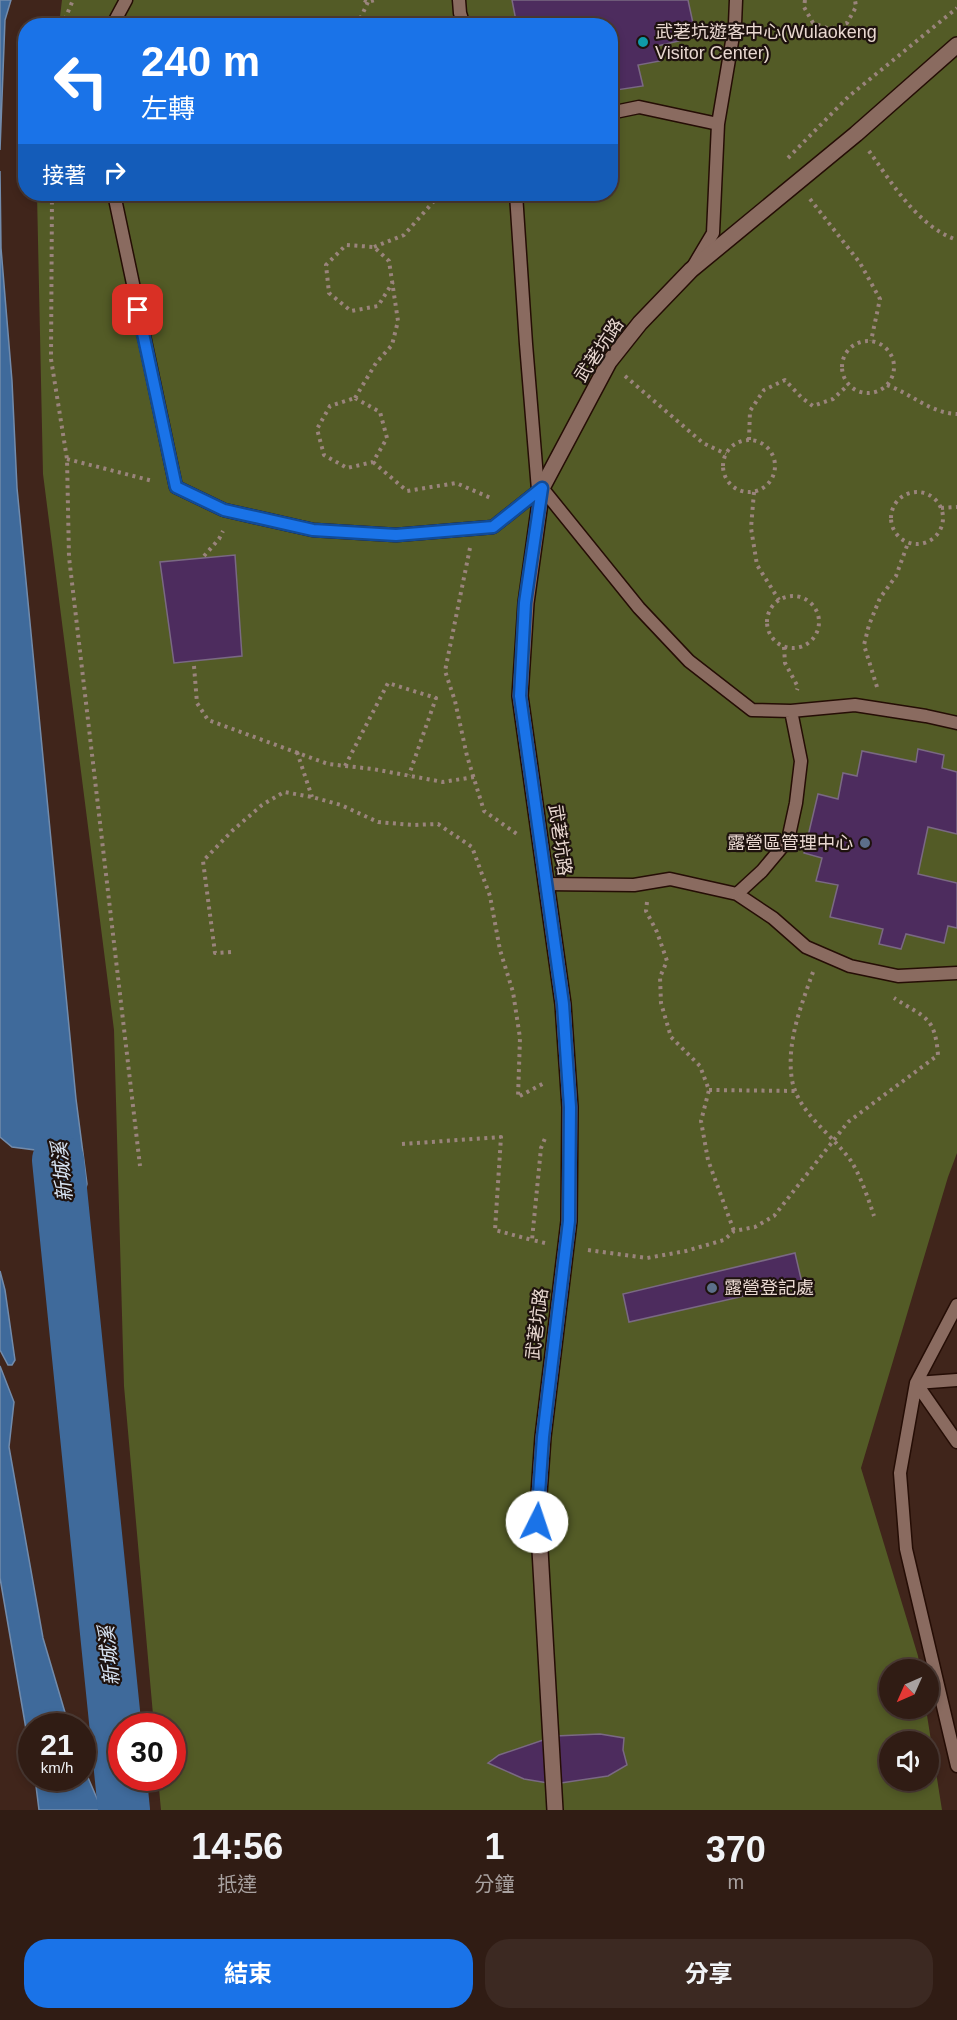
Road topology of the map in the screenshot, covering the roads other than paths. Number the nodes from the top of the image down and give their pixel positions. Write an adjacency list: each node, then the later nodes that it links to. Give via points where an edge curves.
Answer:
1 (126, 0): 4 (lane)
2 (459, 0): 5 (lane)
3 (736, 0): 8 (lane)
4 (116, 18)
5 (462, 18)
6 (957, 45): 11 (street, 武荖坑路)
7 (618, 111): 8 (lane, via 639,107)
8 (718, 124): 11 (lane, via 712,233)
9 (115, 201): 12 (lane, via 176,487 224,510 313,530 396,535 493,527)
10 (516, 201): 12 (lane, via 538,490)
11 (691, 270): 12 (street, 武荖坑路, via 609,362)
12 (542, 488): 13 (lane, via 639,608 689,660 752,710); 15 (street, 武荖坑路, via 525,603 520,696)
13 (791, 711): 14 (lane, via 855,705); 16 (lane, via 801,761 788,840)
14 (957, 723)
15 (546, 884): 16 (lane, via 647,883 670,879); 23 (street, 武荖坑路, via 563,1004 570,1107 569,1221 543,1437 537,1522)
16 (737, 894): 17 (lane, via 806,947 850,966 898,976)
17 (957, 973)
18 (957, 1305): 20 (lane)
19 (957, 1380): 20 (lane)
20 (915, 1383): 21 (lane); 22 (lane, via 900,1473 906,1549)
21 (957, 1442)
22 (957, 1766)
23 (555, 1810)

